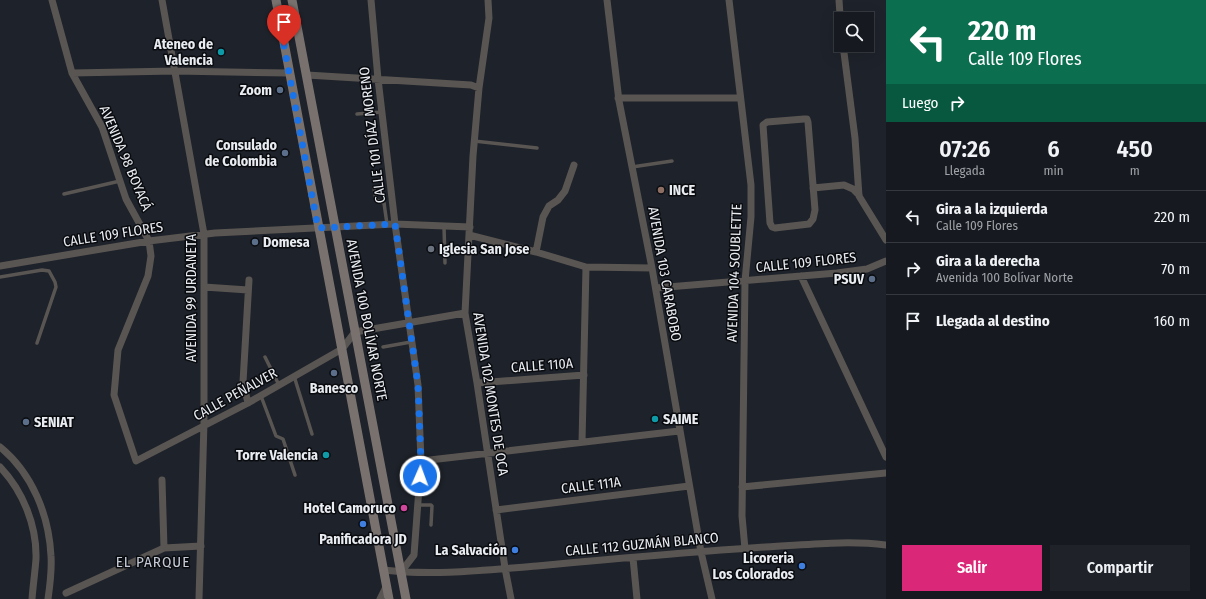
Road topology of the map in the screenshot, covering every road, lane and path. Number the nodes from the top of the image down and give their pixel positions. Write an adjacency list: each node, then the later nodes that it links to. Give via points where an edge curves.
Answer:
1 (52, 0): 13 (street, AVENIDA 98 BOYACÁ)
2 (162, 0): 12 (street, AVENIDA 99 URDANETA)
3 (276, 0): 14 (main road)
4 (292, 0): 15 (main road, AVENIDA 100 BOLÍVAR NORTE)
5 (371, 0): 16 (street, CALLE 101 DÍAZ MORENO)
6 (488, 0): 17 (street, AVENIDA 102 MONTES DE OCA, via 489,18)
7 (607, 0): 18 (street, AVENIDA 103 CARABOBO)
8 (729, 0): 19 (street, AVENIDA 104 SOUBLETTE)
9 (839, 0): 10 (street)
10 (840, 12)
11 (844, 52): 31 (street, via 855,138)
12 (175, 71): 13 (street); 14 (street); 39 (street, AVENIDA 99 URDANETA)
13 (72, 73): 27 (street, AVENIDA 98 BOYACÁ, via 102,127)
14 (289, 73): 36 (main road)
15 (307, 75): 16 (street); 37 (main road, AVENIDA 100 BOLÍVAR NORTE)
16 (378, 79): 17 (street, via 471,85); 20 (street, CALLE 101 DÍAZ MORENO)
17 (479, 88): 22 (street, AVENIDA 102 MONTES DE OCA)
18 (618, 98): 19 (street); 26 (street, AVENIDA 103 CARABOBO)
19 (740, 98): 52 (street, AVENIDA 104 SOUBLETTE, via 751,185)
20 (382, 112): 21 (lane); 32 (street, CALLE 101 DÍAZ MORENO)
21 (357, 114)
22 (474, 141): 23 (lane); 35 (street, AVENIDA 102 MONTES DE OCA)
23 (537, 148)
24 (672, 161): 26 (lane)
25 (574, 165): 43 (street, via 565,191 549,206 543,217)
26 (632, 167): 48 (street, AVENIDA 103 CARABOBO)
27 (120, 181): 30 (lane); 42 (street, AVENIDA 98 BOYACÁ, via 126,199)
28 (374, 188): 32 (lane, via 376,200 384,203)
29 (813, 188): 29 (street, via 808,120 764,123 762,125 772,227 811,223 815,210); 31 (street, via 844,185 854,189)
30 (64, 194)
31 (859, 196): 38 (street)
32 (391, 224): 33 (street, CALLE 109 FLORES); 37 (street, CALLE 109 FLORES); 57 (street, CALLE 101 DÍAZ MORENO)
33 (444, 225): 35 (street, CALLE 109 FLORES); 45 (lane)
34 (886, 225): 38 (street)
35 (470, 227): 40 (street, AVENIDA 102 MONTES DE OCA)
36 (318, 228): 37 (street, CALLE 109 FLORES); 39 (street, CALLE 109 FLORES); 62 (main road)
37 (335, 228): 58 (main road, AVENIDA 100 BOLÍVAR NORTE)
38 (881, 232): 41 (street)
39 (204, 234): 42 (street, CALLE 109 FLORES); 53 (street, AVENIDA 99 URDANETA)
40 (469, 235): 43 (street); 56 (street, AVENIDA 102 MONTES DE OCA)
41 (886, 240)
42 (149, 241): 46 (street, CALLE 109 FLORES); 77 (street, AVENIDA 98 BOYACÁ, via 151,256 148,276 118,350 114,395 136,461)
43 (536, 252): 47 (street)
44 (886, 261): 49 (street, CALLE 109 FLORES, via 867,269)
45 (446, 263)
46 (0, 266)
47 (586, 267): 48 (street); 64 (street)
48 (652, 268): 54 (street, AVENIDA 103 CARABOBO)
49 (801, 276): 52 (street, CALLE 109 FLORES); 76 (street)
50 (0, 277): 60 (lane, via 42,270 49,271 52,276 56,287)
51 (248, 280): 55 (street)
52 (745, 281): 54 (street, CALLE 109 FLORES); 84 (street, AVENIDA 104 SOUBLETTE)
53 (204, 287): 55 (street); 70 (street, AVENIDA 99 URDANETA)
54 (656, 288): 71 (street, AVENIDA 103 CARABOBO)
55 (248, 290): 69 (street, via 243,382)
56 (465, 313): 57 (street); 66 (street, AVENIDA 102 MONTES DE OCA)
57 (408, 322): 58 (street); 59 (street, CALLE 101 DÍAZ MORENO)
58 (355, 332): 62 (street); 96 (main road, AVENIDA 100 BOLÍVAR NORTE)
59 (411, 342): 61 (lane); 78 (street, CALLE 101 DÍAZ MORENO, via 418,385)
60 (37, 343)
61 (383, 347)
62 (342, 349): 65 (street, CALLE PEÑALVER); 95 (main road)
63 (265, 357): 67 (lane)
64 (584, 375): 66 (street, CALLE 110A); 73 (street)
65 (294, 376): 67 (street, CALLE PEÑALVER); 72 (lane)
66 (477, 383): 75 (street, AVENIDA 102 MONTES DE OCA)
67 (279, 385): 68 (street, CALLE PEÑALVER)
68 (261, 395): 69 (street, CALLE PEÑALVER); 81 (lane, via 276,436 283,439)
69 (248, 402): 70 (street, CALLE PEÑALVER)
70 (203, 427): 77 (street, CALLE PEÑALVER); 89 (street, AVENIDA 99 URDANETA)
71 (679, 430): 73 (street); 83 (street, AVENIDA 103 CARABOBO)
72 (312, 434)
73 (582, 442): 75 (street)
74 (0, 447): 100 (street, via 24,472 42,509 51,554)
75 (488, 454): 78 (street); 86 (street, AVENIDA 102 MONTES DE OCA)
76 (886, 457)
77 (139, 461)
78 (421, 462): 85 (street, CALLE 101 DÍAZ MORENO)
79 (0, 467): 99 (street, via 24,501 33,528 36,558)
80 (886, 473): 84 (street)
81 (295, 475)
82 (162, 480): 90 (street)
83 (689, 486): 86 (street, CALLE 111A); 92 (street, AVENIDA 103 CARABOBO)
84 (742, 487): 91 (street, AVENIDA 104 SOUBLETTE)
85 (418, 505): 87 (lane, via 432,506); 96 (street, CALLE 101 DÍAZ MORENO, via 414,555)
86 (496, 510): 94 (street, AVENIDA 102 MONTES DE OCA)
87 (431, 525)
88 (886, 545): 91 (street, CALLE 112 GUZMÁN BLANCO, via 837,543)
89 (200, 546): 90 (street); 101 (street, AVENIDA 99 URDANETA)
90 (164, 548): 98 (street)
91 (745, 549): 92 (street, CALLE 112 GUZMÁN BLANCO)
92 (701, 552): 93 (street, CALLE 112 GUZMÁN BLANCO); 107 (street, AVENIDA 103 CARABOBO)
93 (632, 558): 94 (street, CALLE 112 GUZMÁN BLANCO); 106 (street)
94 (505, 568): 96 (street, CALLE 112 GUZMÁN BLANCO); 105 (street, AVENIDA 102 MONTES DE OCA)
95 (383, 570): 96 (street, CALLE 112 GUZMÁN BLANCO); 97 (main road)
96 (401, 572): 104 (main road, AVENIDA 100 BOLÍVAR NORTE)
97 (386, 587): 102 (street); 103 (main road)
98 (66, 593)
99 (32, 599)
100 (48, 599)
101 (199, 599)
102 (380, 599)
103 (389, 599)
104 (406, 599)
105 (511, 599)
106 (637, 599)
107 (712, 599)

